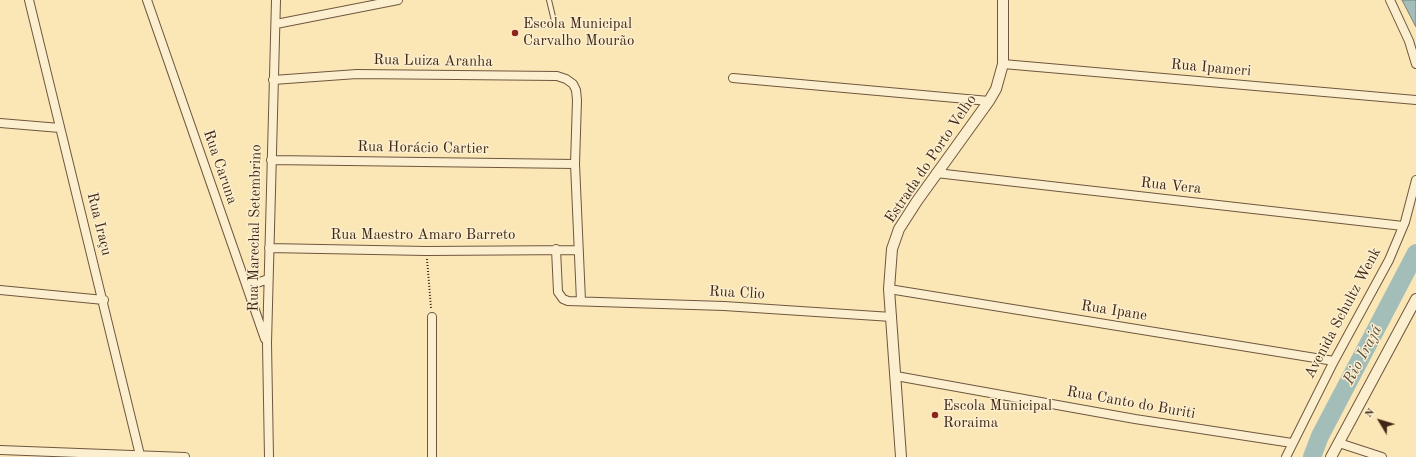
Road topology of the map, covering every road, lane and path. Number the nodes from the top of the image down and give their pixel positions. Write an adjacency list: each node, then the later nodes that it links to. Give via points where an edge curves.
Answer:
1 (29, 0): 17 (street, Rua Iraçu)
2 (147, 0): 27 (street, Rua Caruna)
3 (276, 0): 8 (street, Rua Marechal Setembrino)
4 (398, 0): 8 (street)
5 (549, 0): 9 (lane)
6 (1002, 0): 10 (street, Estrada do Porto Velho)
7 (1390, 0): 11 (street, via 1411,46)
8 (276, 24): 13 (street, Rua Marechal Setembrino)
9 (555, 25)
10 (1003, 64): 14 (street, Rua Ipameri); 15 (street, Estrada do Porto Velho, via 996,89)
11 (1416, 64)
12 (733, 78): 15 (street)
13 (273, 80): 18 (street, Rua Marechal Setembrino); 19 (street, Rua Luiza Aranha, via 357,74 556,76 566,79 576,90)
14 (1416, 100)
15 (989, 101): 20 (street, Estrada do Porto Velho)
16 (0, 123): 17 (street)
17 (60, 128): 32 (street, Rua Iraçu)
18 (271, 160): 19 (street, Rua Horácio Cartier); 23 (street, Rua Marechal Setembrino)
19 (575, 164): 25 (street)
20 (936, 173): 22 (street, Rua Vera); 29 (street, Estrada do Porto Velho, via 899,229 892,249)
21 (1416, 180): 22 (street, Avenida Schultz Wenk)
22 (1403, 226): 38 (street, Avenida Schultz Wenk, via 1390,260)
23 (269, 248): 26 (street, Rua Maestro Amaro Barreto); 28 (street, Rua Marechal Setembrino)
24 (556, 249): 25 (street, Rua Maestro Amaro Barreto); 26 (street, Rua Maestro Amaro Barreto); 33 (street, Rua Clio, via 559,295 568,301)
25 (578, 250): 33 (street)
26 (426, 251): 35 (path)
27 (244, 279): 28 (street, via 256,283); 37 (street, Rua Caruna)
28 (268, 279): 37 (street, Rua Marechal Setembrino)
29 (889, 289): 36 (street, Estrada do Porto Velho); 38 (street, Rua Ipane)
30 (0, 290): 32 (street)
31 (1416, 299): 34 (street)
32 (104, 300): 43 (street, Rua Iraçu)
33 (581, 301): 36 (street, Rua Clio, via 724,306)
34 (1413, 311): 41 (street)
35 (432, 317): 46 (street)
36 (892, 317): 39 (street, Estrada do Porto Velho)
37 (267, 343): 45 (street, Rua Marechal Setembrino)
38 (1334, 361): 40 (street, Avenida Schultz Wenk)
39 (896, 376): 40 (street, Rua Canto do Buriti, via 1136,419); 47 (street, Estrada do Porto Velho)
40 (1292, 443): 48 (street, Avenida Schultz Wenk)
41 (1338, 443): 49 (street); 50 (street)
42 (0, 450): 43 (street)
43 (140, 455): 44 (street)
44 (185, 457)
45 (269, 457)
46 (432, 457)
47 (901, 457)
48 (1286, 457)
49 (1331, 457)
50 (1382, 457)

